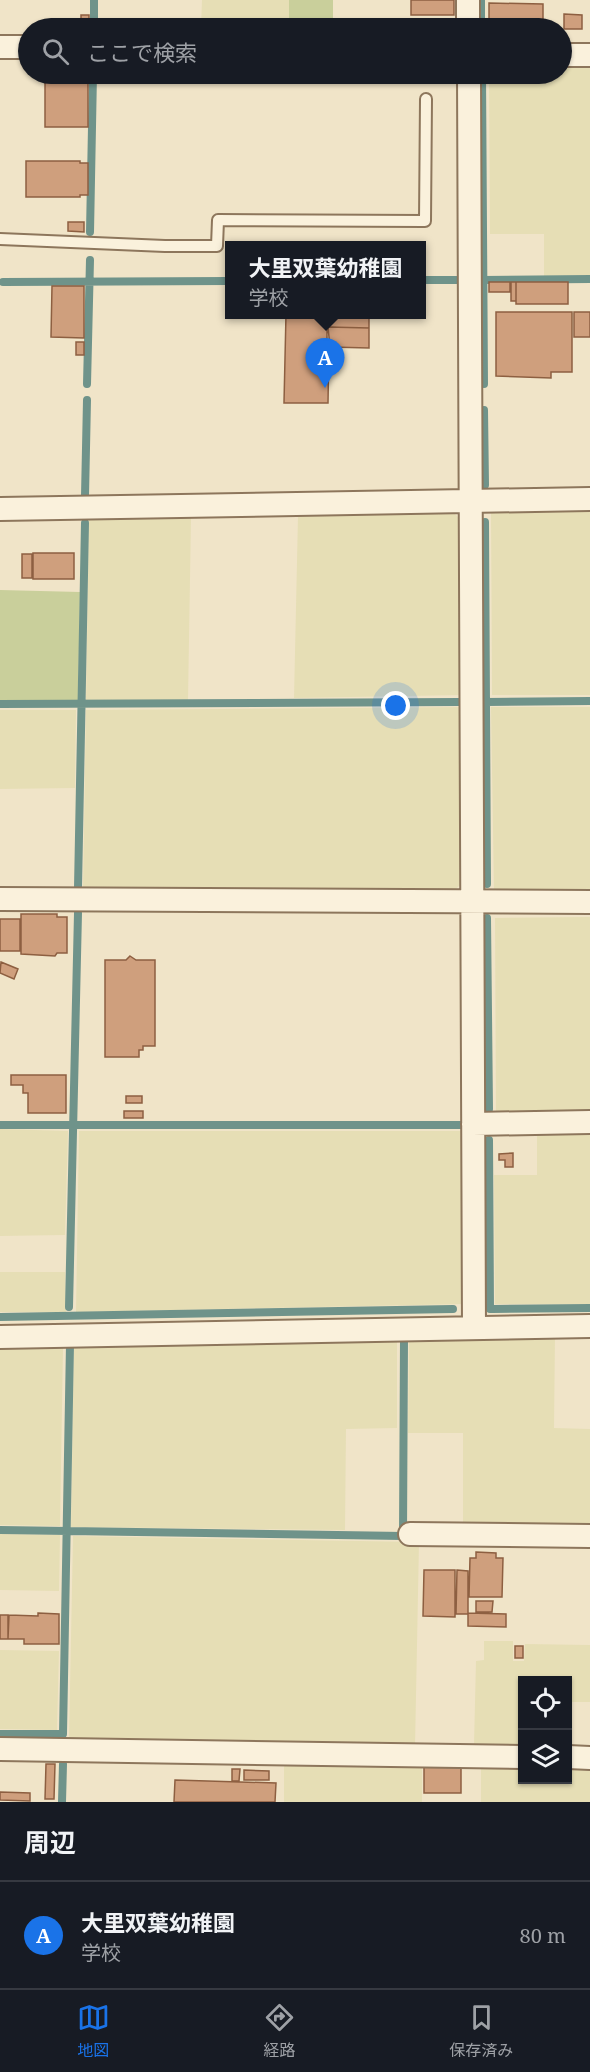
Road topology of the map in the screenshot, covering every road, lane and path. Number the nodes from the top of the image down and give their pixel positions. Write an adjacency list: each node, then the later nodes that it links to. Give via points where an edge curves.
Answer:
1 (468, 0): 2 (street)
2 (468, 18)
3 (0, 47): 4 (street)
4 (18, 47)
5 (572, 54): 6 (street)
6 (590, 55)
7 (469, 84): 11 (street)
8 (426, 99): 9 (lane, via 425,221 218,220 217,246)
9 (0, 239)
10 (590, 499): 11 (street)
11 (471, 501): 12 (street); 14 (street)
12 (0, 509)
13 (0, 899): 14 (street)
14 (473, 902): 15 (street); 17 (street)
15 (590, 902)
16 (590, 1122): 17 (street)
17 (473, 1124): 19 (street)
18 (590, 1326): 19 (street)
19 (474, 1328): 20 (street)
20 (0, 1337)
21 (410, 1534): 22 (street)
22 (590, 1536)
23 (0, 1749): 24 (street)
24 (518, 1757)
25 (572, 1757): 26 (street)
26 (590, 1758)

